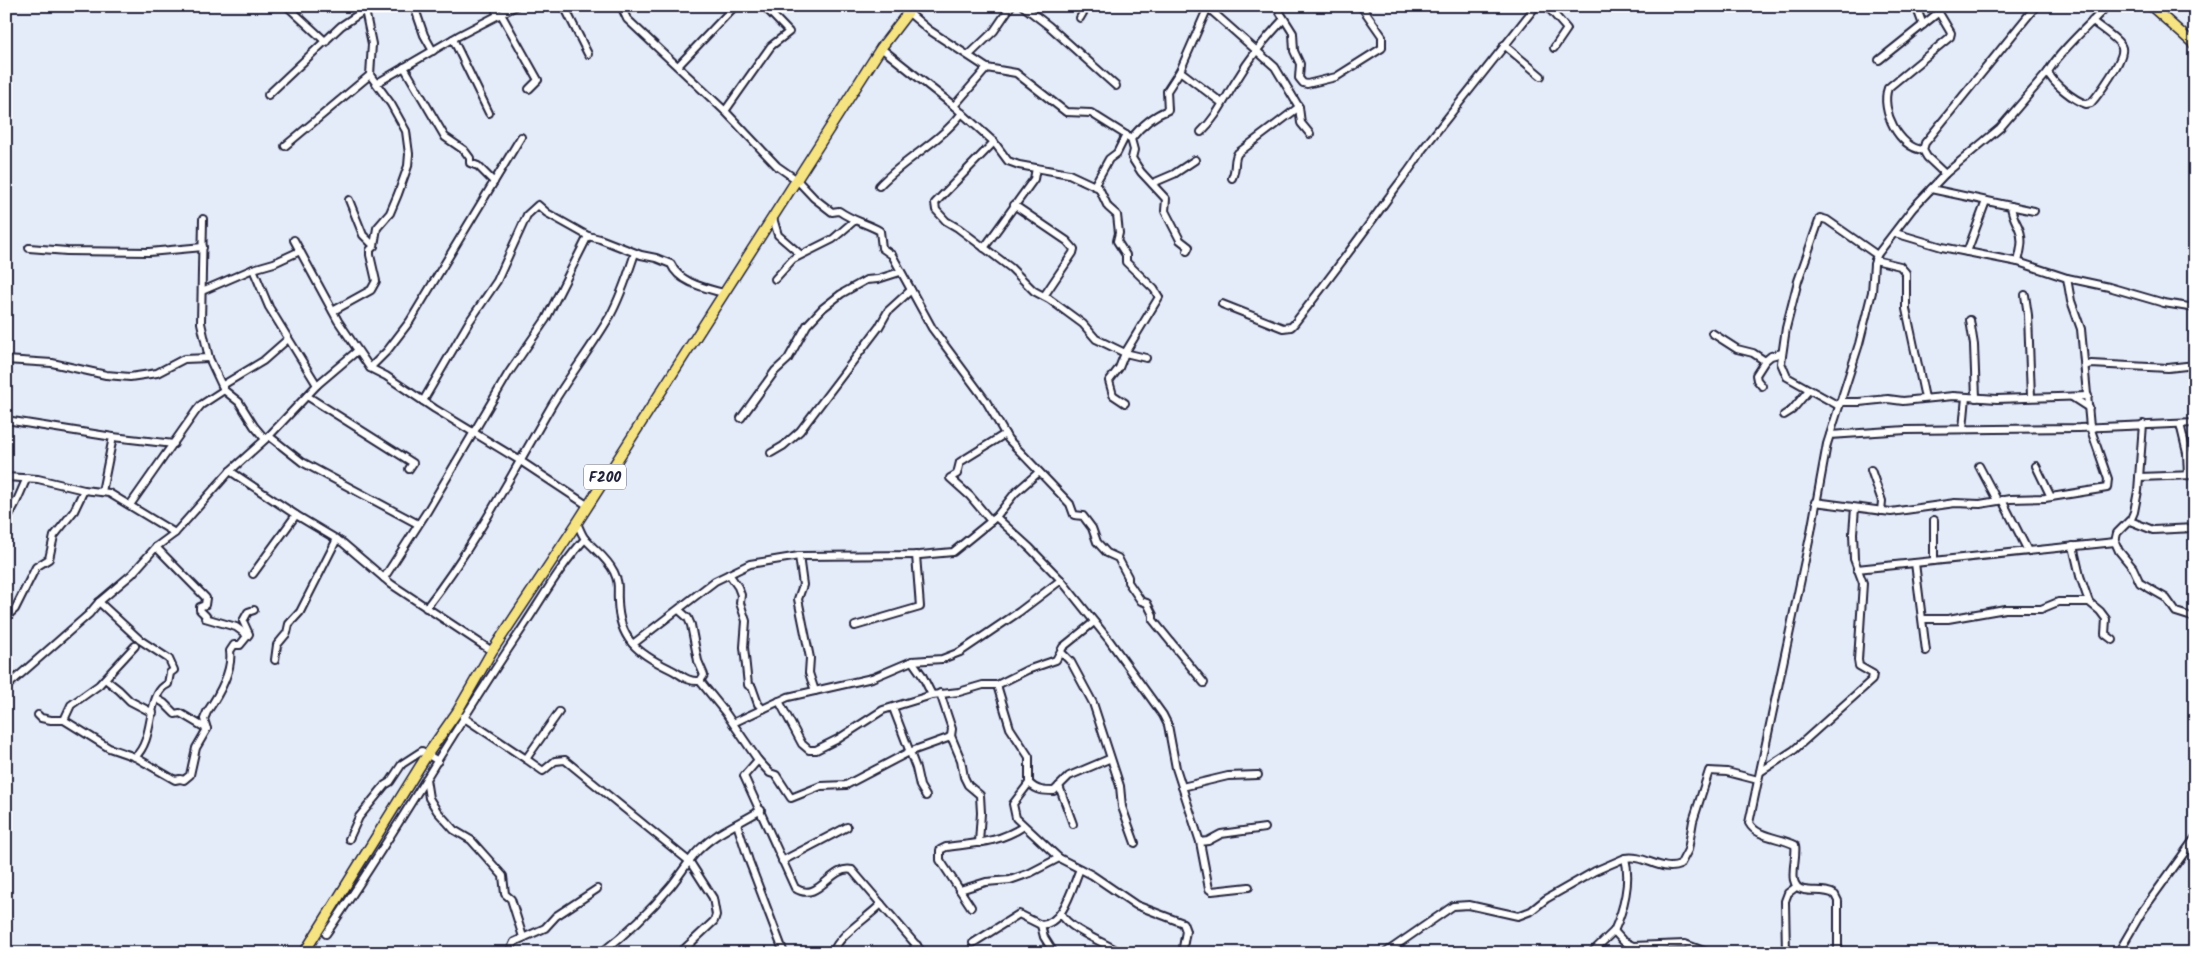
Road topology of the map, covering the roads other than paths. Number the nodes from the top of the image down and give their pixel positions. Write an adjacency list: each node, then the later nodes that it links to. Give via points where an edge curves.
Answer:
1 (287, 6): 30 (street)
2 (414, 6): 36 (street)
3 (494, 6): 24 (street)
4 (516, 6): 24 (street)
5 (564, 6): 37 (street)
6 (621, 6): 40 (street, via 627,19)
7 (735, 6): 40 (street)
8 (764, 6): 54 (street, via 789,32 771,46)
9 (1012, 6): 38 (street, via 994,31)
10 (1023, 6): 48 (street)
11 (1086, 6): 25 (street)
12 (1276, 6): 26 (street)
13 (1360, 6): 26 (street, via 1382,36 1382,48 1336,77 1316,83 1303,83 1299,78 1300,64 1294,51 1293,33)
14 (1536, 6): 31 (street)
15 (1547, 6): 34 (street, via 1567,29)
16 (1916, 6): 28 (street)
17 (2036, 6): 63 (street, via 1942,120 1925,143)
18 (2107, 6): 27 (street)
19 (2152, 6): 32 (main road)
20 (1207, 7): 35 (street); 43 (street)
21 (363, 8): 30 (street); 45 (street, via 372,44)
22 (911, 9): 33 (main road, F200); 38 (street, via 929,30)
23 (1937, 9): 28 (street); 63 (street, via 1949,28 1950,37 1888,88 1885,95 1890,120 1899,136 1916,150)
24 (500, 14): 29 (street); 49 (street, via 538,80)
25 (1080, 18)
26 (1283, 20): 35 (street)
27 (2092, 22): 44 (street); 44 (street, via 2122,48 2122,54 2099,95 2091,103 2082,102 2050,78)
28 (1923, 25): 39 (street)
29 (453, 39): 36 (street); 55 (street)
30 (326, 42): 50 (street)
31 (1504, 45): 46 (street); 105 (street, via 1294,324 1283,328)
32 (2195, 45)
33 (881, 48): 52 (street); 68 (main road, F200)
34 (1554, 48)
35 (1256, 50): 51 (street); 53 (street, via 1275,68)
36 (433, 52): 41 (street)
37 (588, 54)
38 (970, 55): 42 (street)
39 (1879, 60)
40 (678, 66): 54 (street)
41 (404, 68): 47 (street); 69 (street, via 446,137 464,150 470,163 478,166)
42 (987, 68): 52 (street); 60 (street, via 1016,74 1066,112 1091,113)
43 (1180, 70): 51 (street); 60 (street, via 1167,92 1168,110 1159,113)
44 (2048, 72): 66 (street, via 2000,128)
45 (370, 75): 47 (street); 62 (street)
46 (1541, 76)
47 (377, 83): 85 (street, via 406,131 409,154 398,194 390,213 377,228)
48 (1116, 86)
49 (529, 89)
50 (268, 95)
51 (1222, 103): 57 (street, via 1213,120)
52 (954, 106): 56 (street)
53 (1299, 107): 58 (street, via 1300,124); 67 (street, via 1238,153)
54 (726, 111): 68 (street, via 777,166)
55 (489, 113)
56 (962, 113): 61 (street); 71 (street, via 942,136 891,173)
57 (1201, 132)
58 (1310, 134)
59 (521, 137): 69 (street)
60 (1128, 137): 70 (street, via 1134,150 1132,158); 72 (street, via 1109,159)
61 (994, 142): 65 (street, via 1008,161); 88 (street, via 934,206 946,221)
62 (284, 146)
63 (1924, 150): 66 (street)
64 (1194, 160): 70 (street)
65 (1036, 168): 72 (street, via 1069,174); 76 (street, via 1034,179)
66 (1945, 174): 73 (street)
67 (1232, 178)
68 (797, 180): 79 (main road, F200); 81 (street, via 832,212 839,211)
69 (494, 182): 120 (street, via 410,321)
70 (1153, 183): 90 (street, via 1166,199 1165,211 1180,240 1188,247)
71 (879, 186)
72 (1094, 186): 112 (street, via 1099,188 1108,208 1117,215 1117,241 1126,254 1126,262 1159,297)
73 (1931, 189): 75 (street); 82 (street)
74 (349, 200): 85 (street, via 363,235)
75 (1986, 201): 77 (street); 91 (street)
76 (1014, 205): 88 (street); 104 (street, via 1074,248)
77 (2011, 206): 78 (street); 95 (street, via 2022,246)
78 (2034, 211)
79 (773, 218): 93 (street, via 778,235); 102 (main road, F200)
80 (203, 219): 87 (street)
81 (854, 221): 93 (street, via 833,239); 97 (street, via 880,231 882,248 892,255)
82 (1895, 233): 91 (street, via 1919,242); 94 (street)
83 (588, 236): 92 (street); 132 (street, via 547,213 538,204 527,216 497,281); 144 (street, via 546,319)
84 (294, 240): 89 (street)
85 (374, 246): 107 (street, via 370,254 375,272 374,286)
86 (29, 248): 87 (street, via 149,252)
87 (203, 248): 100 (street)
88 (984, 248): 104 (street)
89 (300, 251): 96 (street); 107 (street)
90 (1187, 251)
91 (1967, 252): 95 (street)
92 (635, 253): 102 (street, via 671,264 674,272 696,285); 151 (street, via 624,287 610,315)
93 (800, 254): 99 (street)
94 (1876, 258): 113 (street, via 1827,220 1818,220 1798,281); 130 (street, via 1900,266 1906,273 1906,308); 134 (street, via 1871,298)
95 (2018, 262): 98 (street)
96 (253, 269): 100 (street); 110 (street, via 269,307)
97 (900, 272): 101 (street); 137 (street, via 866,280 823,308 807,325 788,359 775,371)
98 (2067, 278): 106 (street); 119 (street, via 2081,328)
99 (775, 279)
100 (202, 290): 114 (street, via 201,323)
101 (911, 290): 145 (street, via 932,328 994,412); 150 (street, via 888,311 800,431)
102 (723, 293): 168 (main road, F200)
103 (2025, 295): 129 (street)
104 (1044, 296): 112 (street, via 1083,324 1100,341)
105 (1222, 304)
106 (2195, 308)
107 (333, 311): 111 (street)
108 (1970, 320): 131 (street)
109 (1712, 333): 117 (street)
110 (288, 339): 121 (street); 123 (street, via 263,361)
111 (357, 351): 120 (street); 121 (street)
112 (1124, 353): 115 (street); 133 (street, via 1119,368 1109,381 1113,395)
113 (1782, 353): 117 (street); 124 (street, via 1781,363 1787,378)
114 (210, 358): 116 (street, via 184,359 157,373 130,377 52,363); 123 (street)
115 (1146, 358)
116 (6, 360)
117 (1765, 361): 122 (street, via 1756,375)
118 (2195, 365): 119 (street, via 2168,368)
119 (2085, 366): 127 (street)
120 (370, 368): 132 (street)
121 (317, 385): 125 (street)
122 (1762, 386)
123 (223, 388): 148 (street, via 239,402 254,426); 149 (street, via 201,405)
124 (1808, 391): 134 (street); 136 (street)
125 (307, 396): 148 (street); 154 (street, via 413,463)
126 (2071, 396): 127 (street); 129 (street); 135 (street)
127 (2088, 396): 135 (street)
128 (1966, 397): 130 (street); 131 (street); 143 (street)
129 (2031, 397): 131 (street)
130 (1925, 398): 134 (street)
131 (1976, 398)
132 (423, 401): 144 (street)
133 (1125, 403)
134 (1839, 404): 146 (street)
135 (2089, 408): 142 (street)
136 (1784, 415)
137 (741, 418)
138 (6, 420): 147 (street)
139 (2195, 423): 141 (street)
140 (2143, 424): 141 (street); 142 (street); 159 (street)
141 (2180, 424): 158 (street)
142 (2090, 427): 143 (street); 164 (street, via 2109,485 2104,490)
143 (1963, 429): 146 (street)
144 (474, 432): 151 (street); 177 (street)
145 (1005, 434): 157 (street); 173 (street, via 960,462 957,474 950,478)
146 (1830, 435): 166 (street)
147 (113, 437): 149 (street); 163 (street)
148 (267, 437): 156 (street); 177 (street, via 302,462)
149 (174, 444): 167 (street)
150 (770, 453)
151 (519, 460): 168 (street); 197 (street, via 490,515)
152 (1978, 466): 165 (street)
153 (2036, 466): 164 (street)
154 (409, 470)
155 (1871, 470): 170 (street, via 1882,501)
156 (230, 471): 171 (street); 179 (street)
157 (1039, 472): 173 (street, via 1019,489); 219 (street, via 1070,504 1074,515 1083,516 1106,553 1118,558 1128,582 1141,601 1147,604 1153,620)
158 (2191, 475): 159 (street)
159 (2139, 476): 175 (street)
160 (6, 477): 161 (street)
161 (27, 478): 162 (street); 172 (street, via 13,511)
162 (84, 490): 163 (street); 200 (street, via 74,511 54,536 49,559 36,566 15,609)
163 (102, 492): 167 (street, via 117,496)
164 (2051, 497): 165 (street)
165 (1999, 500): 170 (street); 185 (street)
166 (1815, 502): 169 (street); 244 (street)
167 (130, 505): 179 (street)
168 (587, 505): 176 (main road, F200)
169 (1856, 508): 170 (street); 190 (street, via 1853,533)
170 (1881, 512)
171 (296, 515): 180 (street); 191 (street)
172 (6, 519)
173 (994, 519): 187 (street, via 953,552); 194 (street, via 1030,548)
174 (1934, 520): 188 (street)
175 (2130, 521): 178 (street, via 2153,530); 182 (street, via 2117,533)
176 (577, 523): 181 (street); 212 (main road, F200)
177 (418, 524): 193 (street)
178 (2195, 528)
179 (175, 533): 184 (street)
180 (337, 539): 193 (street); 214 (street, via 303,606 277,645)
181 (585, 539): 209 (street, via 611,565 619,583 618,605 624,634); 232 (street)
182 (2115, 542): 183 (street); 201 (street, via 2140,583 2166,598 2176,612)
183 (2073, 546): 185 (street); 196 (street)
184 (156, 547): 195 (street, via 132,574); 205 (street, via 192,585 202,591 206,598 200,610 205,618)
185 (2028, 551): 188 (street)
186 (799, 556): 187 (street); 192 (street, via 755,563); 221 (street, via 803,586 798,599 810,658 809,673)
187 (916, 556): 206 (street, via 920,607)
188 (1934, 561): 189 (street)
189 (1915, 563): 190 (street); 202 (street)
190 (1857, 569): 244 (street, via 1863,583 1858,660 1860,666 1873,674 1872,680 1794,750)
191 (253, 574)
192 (729, 574): 199 (street); 227 (street, via 738,587 746,621 744,647 748,685)
193 (384, 578): 197 (street)
194 (1061, 580): 204 (street); 215 (street, via 960,652 942,658)
195 (99, 602): 218 (street); 224 (street, via 140,640 172,663 174,670)
196 (2089, 602): 202 (street, via 2058,602 2041,609 2006,609 1948,619); 208 (street, via 2106,619 2105,634)
197 (426, 608): 212 (street)
198 (254, 610): 203 (street, via 248,612)
199 (678, 610): 209 (street); 217 (street, via 691,625 704,675)
200 (6, 617)
201 (2195, 618)
202 (1923, 619): 211 (street)
203 (242, 621): 205 (street); 207 (street, via 249,634)
204 (1094, 622): 213 (street, via 1067,644); 250 (street, via 1168,724)
205 (226, 625): 207 (street, via 236,627)
206 (855, 626)
207 (247, 636): 235 (street, via 230,651 228,668 204,719)
208 (2113, 640)
209 (633, 644): 217 (street, via 638,652 688,681)
210 (135, 646): 216 (street)
211 (1926, 650)
212 (492, 651): 228 (main road, F200)
213 (1062, 653): 220 (street, via 1056,660); 241 (street, via 1071,662 1093,703)
214 (275, 660)
215 (912, 661): 221 (street, via 872,678); 223 (street)
216 (105, 679): 230 (street, via 130,701); 233 (street, via 71,705)
217 (700, 681): 234 (street)
218 (7, 684)
219 (1204, 684)
220 (997, 685): 222 (street); 248 (street, via 1010,728 1029,757)
221 (815, 690): 225 (street)
222 (940, 693): 223 (street); 236 (street, via 952,729)
223 (932, 695): 226 (street)
224 (157, 699): 230 (street); 235 (street, via 175,714 180,713)
225 (779, 701): 226 (street, via 802,744 812,750 832,742 878,712); 227 (street)
226 (893, 708): 237 (street)
227 (763, 709): 234 (street)
228 (457, 712): 232 (street); 238 (main road, F200)
229 (559, 712): 240 (street)
230 (152, 713): 239 (street, via 143,747)
231 (38, 715): 233 (street)
232 (464, 718): 240 (street); 243 (street)
233 (64, 720): 239 (street, via 110,748)
234 (733, 724): 242 (street)
235 (207, 729): 239 (street, via 196,748 190,775 184,780 175,780)
236 (951, 736): 237 (street); 260 (street, via 964,778 968,786 980,795)
237 (909, 752): 242 (street, via 846,785 822,786 791,798 776,775); 251 (street)
238 (427, 754): 243 (street); 259 (street, via 422,751 402,764 359,817); 282 (main road, F200)
239 (135, 757)
240 (526, 759): 266 (street, via 542,770 555,760 565,760)
241 (1110, 759): 249 (street, via 1069,776); 262 (street)
242 (758, 760): 252 (street, via 744,776)
243 (438, 761): 246 (street)
244 (1760, 772): 247 (street)
245 (1258, 775): 250 (street, via 1228,776)
246 (426, 779): 277 (street); 278 (street, via 429,798 437,811 454,830 471,840 503,876 505,894 514,906)
247 (1758, 780): 264 (street, via 1709,771 1693,820 1688,850 1680,865 1665,867 1641,858); 269 (street, via 1749,823 1760,833 1794,845 1793,882)
248 (1029, 783): 249 (street, via 1038,790 1046,791 1054,791); 255 (street, via 1013,804 1016,818)
249 (1059, 786): 254 (street)
250 (1182, 787): 261 (street)
251 (926, 796)
252 (761, 810): 253 (street); 265 (street)
253 (737, 824): 266 (street, via 720,832); 286 (street)
254 (1073, 824)
255 (1024, 826): 260 (street, via 1009,836); 263 (street)
256 (846, 827): 265 (street)
257 (1265, 828): 261 (street, via 1221,834)
258 (2195, 838): 299 (street, via 2143,910)
259 (349, 839)
260 (979, 842): 271 (street, via 940,850 940,860)
261 (1200, 842): 268 (street, via 1209,889)
262 (1135, 843)
263 (1058, 858): 267 (street); 271 (street, via 1010,880 986,882)
264 (1625, 858): 276 (street, via 1629,871 1624,902); 293 (street, via 1518,916 1469,905 1454,906)
265 (782, 861): 272 (street, via 795,888 801,892 812,892 846,869 852,870)
266 (690, 862): 284 (street, via 642,917); 285 (street, via 713,898 716,915 714,921)
267 (1080, 869): 274 (street); 292 (street, via 1136,905 1183,923 1186,931)
268 (1249, 887)
269 (1796, 887): 297 (street, via 1788,893 1785,901); 298 (street, via 1836,896)
270 (597, 889): 278 (street, via 556,916 545,928)
271 (960, 890): 273 (street)
272 (881, 904): 280 (street); 287 (street, via 842,938)
273 (972, 907)
274 (1061, 914): 275 (street); 291 (street, via 1074,928)
275 (1041, 925): 279 (street, via 1019,914); 290 (street)
276 (1614, 932): 281 (street, via 1627,944); 294 (street)
277 (326, 934)
278 (523, 937): 283 (street, via 512,944)
279 (973, 943)
280 (917, 945): 288 (street); 289 (street)
281 (1647, 946): 295 (street); 296 (street, via 1685,944)
282 (304, 953)
283 (509, 953)
284 (601, 953)
285 (680, 953)
286 (784, 953)
287 (834, 953)
288 (909, 953)
289 (923, 953)
290 (1054, 953)
291 (1121, 953)
292 (1182, 953)
293 (1385, 953)
294 (1591, 953)
295 (1652, 953)
296 (1709, 953)
297 (1786, 953)
298 (1838, 953)
299 (2118, 953)

